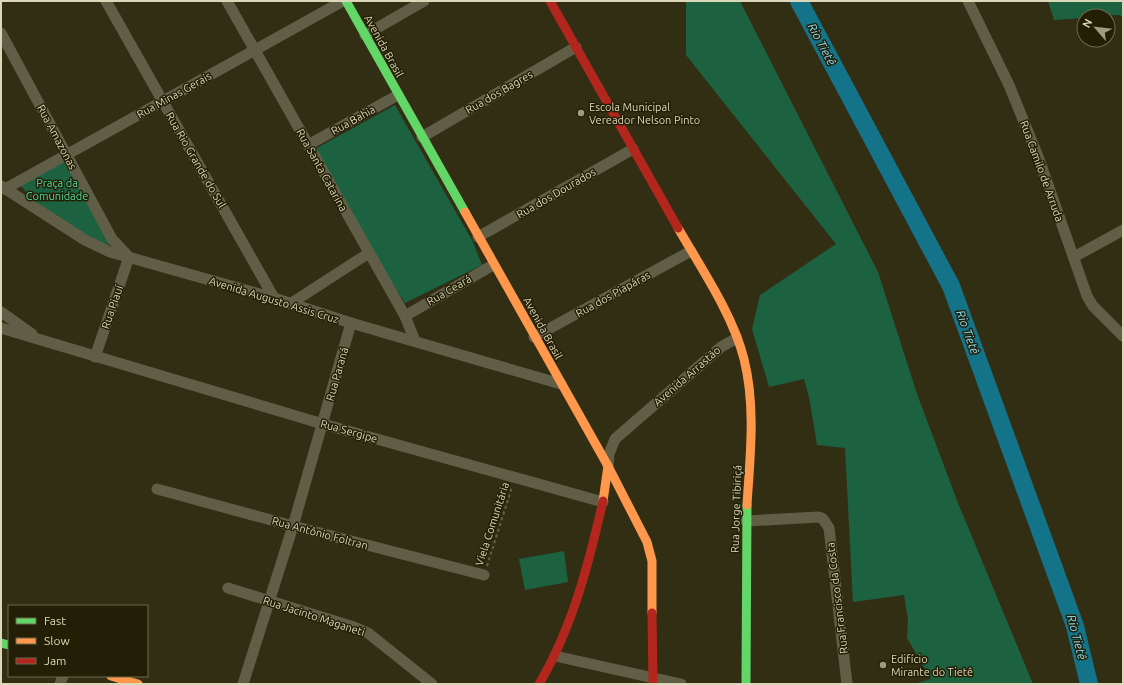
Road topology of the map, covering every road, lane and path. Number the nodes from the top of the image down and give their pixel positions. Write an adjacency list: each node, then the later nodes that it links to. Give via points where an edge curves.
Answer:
1 (106, 1): 12 (street, Rua Rio Grande do Sul)
2 (227, 1): 10 (street, Rua Santa Catarina)
3 (344, 1): 8 (street, Avenida Brasil); 10 (street, Rua Minas Gerais)
4 (424, 1): 8 (street)
5 (550, 1): 9 (street)
6 (968, 1): 23 (street, Rua Camilo de Arruda, via 1015,100)
7 (1, 33): 16 (street, Rua Amazonas)
8 (365, 35): 11 (street, Avenida Brasil)
9 (576, 47): 13 (street, Rua dos Bagres); 15 (street)
10 (255, 49): 12 (street, Rua Minas Gerais); 14 (street, Rua Santa Catarina)
11 (398, 95): 13 (street, Avenida Brasil); 14 (street, Rua Bahia)
12 (163, 102): 16 (street, Rua Minas Gerais); 25 (street, Rua Rio Grande do Sul)
13 (422, 137): 19 (street, Avenida Brasil)
14 (308, 145): 21 (street, Rua Santa Catarina)
15 (633, 149): 19 (street, Rua dos Dourados); 20 (street)
16 (67, 155): 17 (street, Rua Minas Gerais); 22 (street, Rua Amazonas, via 112,239)
17 (3, 187): 22 (street, Avenida Augusto Assis Cruz, via 85,240 110,252)
18 (1123, 230): 23 (street)
19 (478, 238): 24 (street, Avenida Brasil)
20 (691, 251): 33 (street, Rua dos Piapáras); 34 (street)
21 (369, 253): 26 (street); 28 (street, Rua Santa Catarina)
22 (129, 257): 25 (street, Avenida Augusto Assis Cruz); 36 (street, Rua Piauí)
23 (1074, 257): 31 (street, Rua Camilo de Arruda, via 1093,306)
24 (494, 265): 28 (street, Rua Ceará); 33 (street, Avenida Brasil)
25 (274, 298): 26 (street, Avenida Augusto Assis Cruz)
26 (290, 304): 29 (street, Avenida Augusto Assis Cruz)
27 (1, 312): 32 (street)
28 (405, 316): 35 (street, Rua Santa Catarina)
29 (351, 324): 35 (street, Avenida Augusto Assis Cruz); 38 (street, Rua Paraná)
30 (1, 328): 32 (street)
31 (1123, 336)
32 (40, 338): 36 (street, Rua Sergipe)
33 (534, 338): 37 (street, Avenida Brasil)
34 (737, 338): 39 (street, Avenida Arrastão, via 721,347 615,439 609,454); 43 (street, Rua Jorge Tibiriçá, via 744,359 752,417)
35 (415, 341): 37 (street, Avenida Augusto Assis Cruz)
36 (95, 357): 38 (street, Rua Sergipe)
37 (561, 384): 39 (street, Avenida Brasil)
38 (323, 424): 40 (street, Rua Sergipe); 44 (street, Rua Paraná)
39 (608, 466): 42 (street); 50 (street, via 647,542 652,561)
40 (515, 478): 42 (street, Rua Sergipe); 45 (path, Viela Comunitária)
41 (157, 489): 44 (street, Rua Antônio Foltran)
42 (603, 502): 48 (street, via 582,578)
43 (746, 521): 56 (street, Rua Jorge Tibiriçá); 57 (street, Rua Francisco da Costa, via 819,517 823,519 828,528)
44 (293, 526): 45 (street, Rua Antônio Foltran); 47 (street, Rua Paraná)
45 (484, 575)
46 (228, 588): 47 (street, Rua Jacinto Maganeti)
47 (270, 601): 52 (street, Rua Paraná); 53 (street, Rua Jacinto Maganeti, via 368,633)
48 (555, 656): 50 (street); 54 (street)
49 (114, 677): 51 (street)
50 (653, 680): 55 (street)
51 (138, 684)
52 (243, 684)
53 (432, 684)
54 (539, 684)
55 (681, 684)
56 (746, 684)
57 (847, 684)

